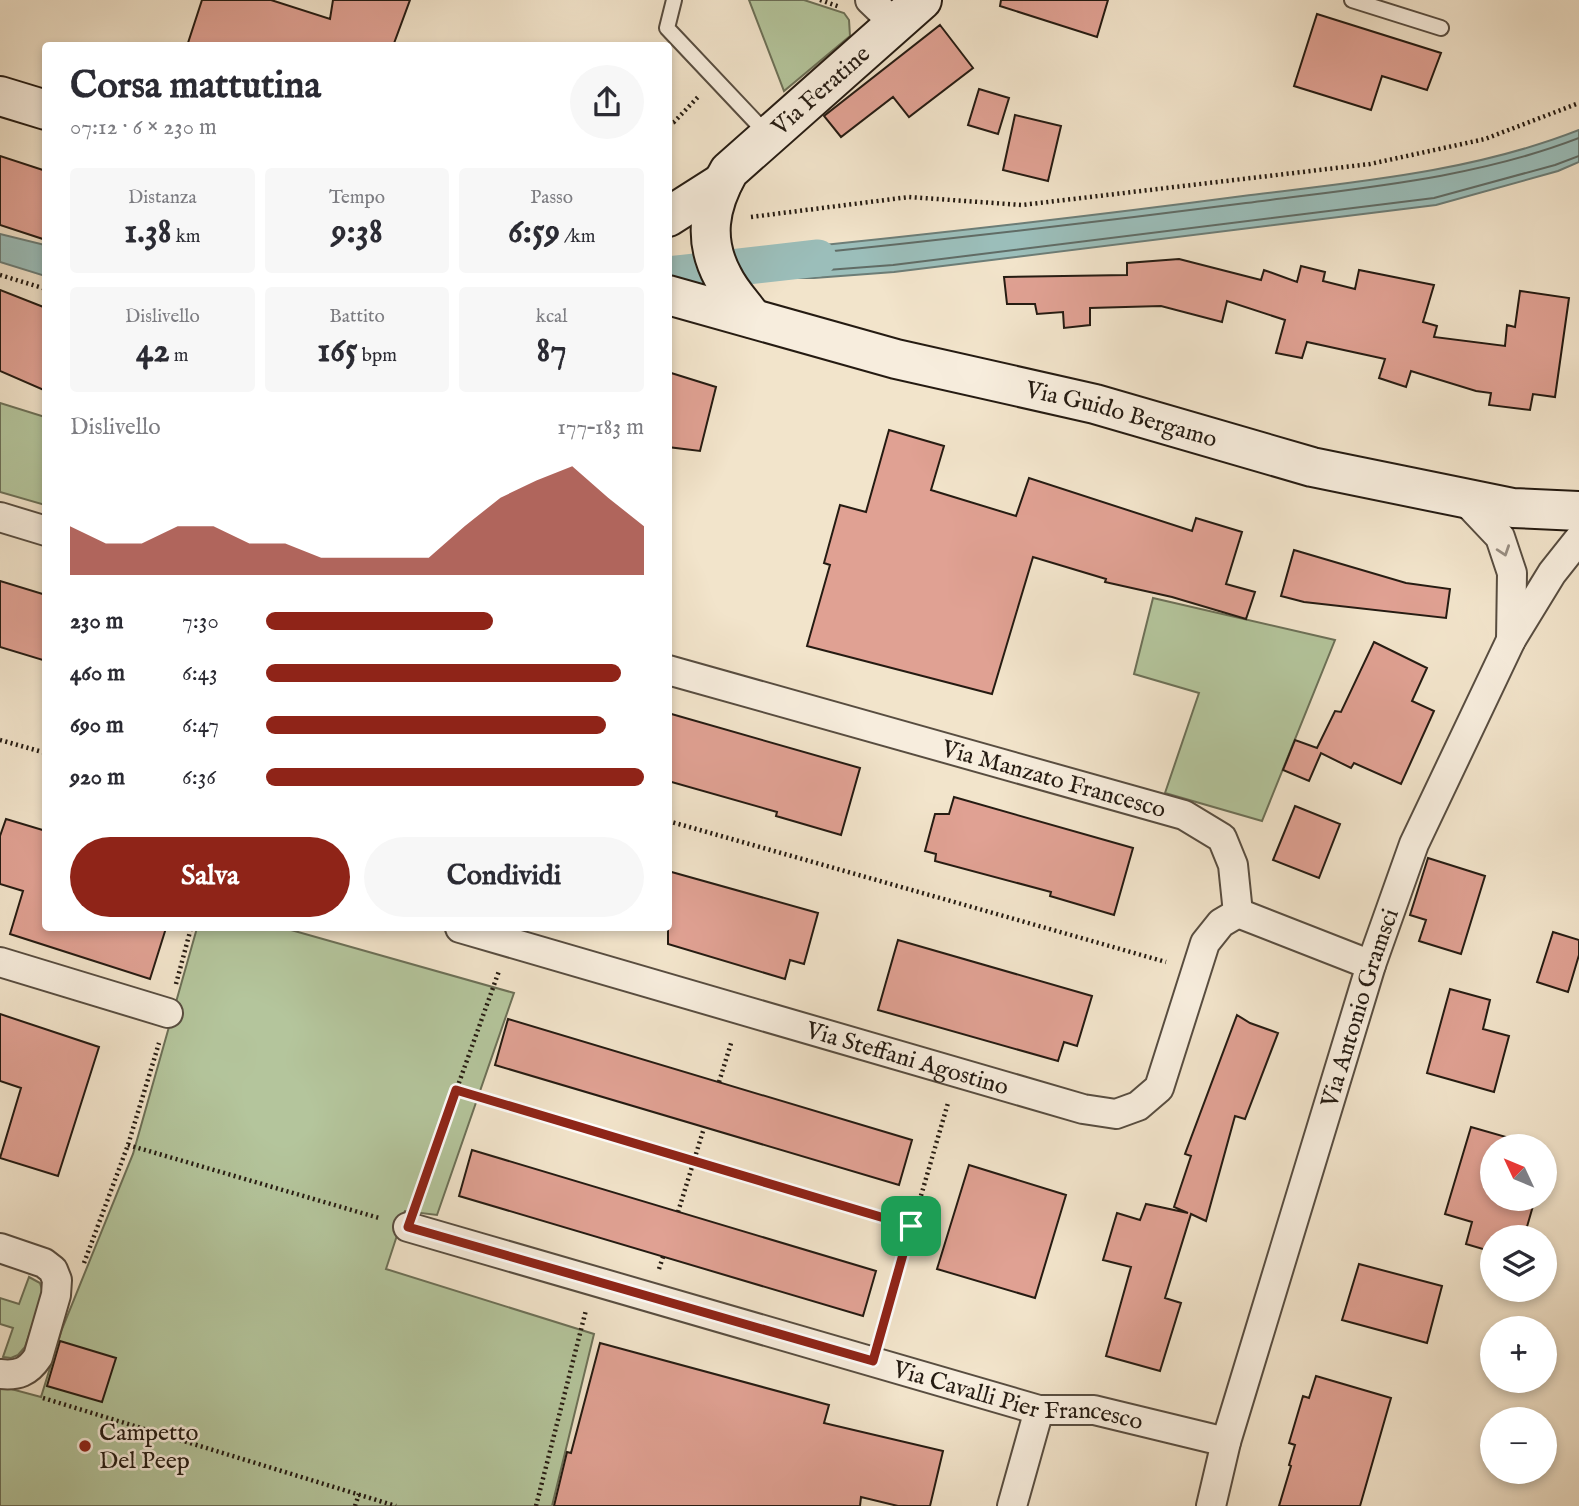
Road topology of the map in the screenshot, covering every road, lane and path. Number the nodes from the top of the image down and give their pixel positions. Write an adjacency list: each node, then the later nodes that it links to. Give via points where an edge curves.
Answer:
1 (674, 0): 5 (lane, via 667,28)
2 (1352, 0): 4 (lane)
3 (896, 8): 10 (main road, Via Feratine)
4 (1441, 28)
5 (716, 79): 9 (path); 10 (lane)
6 (0, 96): 8 (main road)
7 (1579, 103): 13 (path, via 1485,139 1370,164 1022,205 909,197)
8 (42, 109)
9 (672, 123)
10 (768, 136): 11 (main road, Via Feratine, via 729,172)
11 (717, 195): 12 (main road); 16 (main road); 17 (main road, via 710,229 715,257 723,279)
12 (672, 215)
13 (750, 217)
14 (0, 275): 15 (path)
15 (42, 288)
16 (674, 297): 17 (main road, Via Guido Bergamo)
17 (752, 318): 18 (main road, Via Guido Bergamo, via 896,359 1096,404 1312,467)
18 (1463, 498): 19 (main road, Via Guido Bergamo, via 1513,508); 23 (street, one-way to 23, via 1500,537 1512,573)
19 (1579, 511)
20 (0, 517): 21 (street)
21 (42, 530)
22 (1579, 539): 23 (street, Via Antonio Gramsci)
23 (1511, 639): 33 (street, Via Antonio Gramsci, via 1414,844)
24 (672, 671): 28 (street, Via Manzato Francesco, via 1184,814 1222,838 1233,865)
25 (0, 740): 26 (path)
26 (42, 752)
27 (672, 822): 34 (path)
28 (1238, 913): 33 (street); 34 (street, Via Steffani Agostino, via 1222,922 1205,943)
29 (190, 931): 36 (path)
30 (470, 931): 31 (street, Via Steffani Agostino)
31 (509, 942): 35 (street, Via Steffani Agostino); 39 (path)
32 (0, 962): 36 (street)
33 (1371, 965): 53 (street, Via Antonio Gramsci)
34 (1196, 971): 37 (street, Via Steffani Agostino, via 1159,1088 1138,1106 1116,1114 1083,1109)
35 (742, 1010): 37 (street, Via Steffani Agostino); 38 (path)
36 (168, 1013): 41 (path)
37 (957, 1073): 44 (path)
38 (719, 1082)
39 (456, 1090): 42 (path); 45 (path)
40 (705, 1128): 42 (path)
41 (128, 1145): 45 (path); 47 (path)
42 (694, 1161): 43 (path); 44 (path)
43 (678, 1212)
44 (911, 1226): 49 (path)
45 (408, 1227): 48 (street, Via Cavalli Pier Francesco)
46 (0, 1248): 50 (street, via 44,1263 53,1270 58,1286 38,1357 23,1373)
47 (79, 1275)
48 (593, 1281): 49 (street, Via Cavalli Pier Francesco); 57 (path)
49 (873, 1361): 52 (street, Via Cavalli Pier Francesco)
50 (0, 1374)
51 (39, 1397): 54 (path)
52 (1039, 1410): 53 (street, Via Cavalli Pier Francesco, via 1094,1410); 58 (street)
53 (1226, 1442): 59 (street, Via Antonio Gramsci)
54 (359, 1494): 55 (path); 56 (path)
55 (355, 1506)
56 (396, 1506)
57 (536, 1506)
58 (1012, 1506)
59 (1211, 1506)

